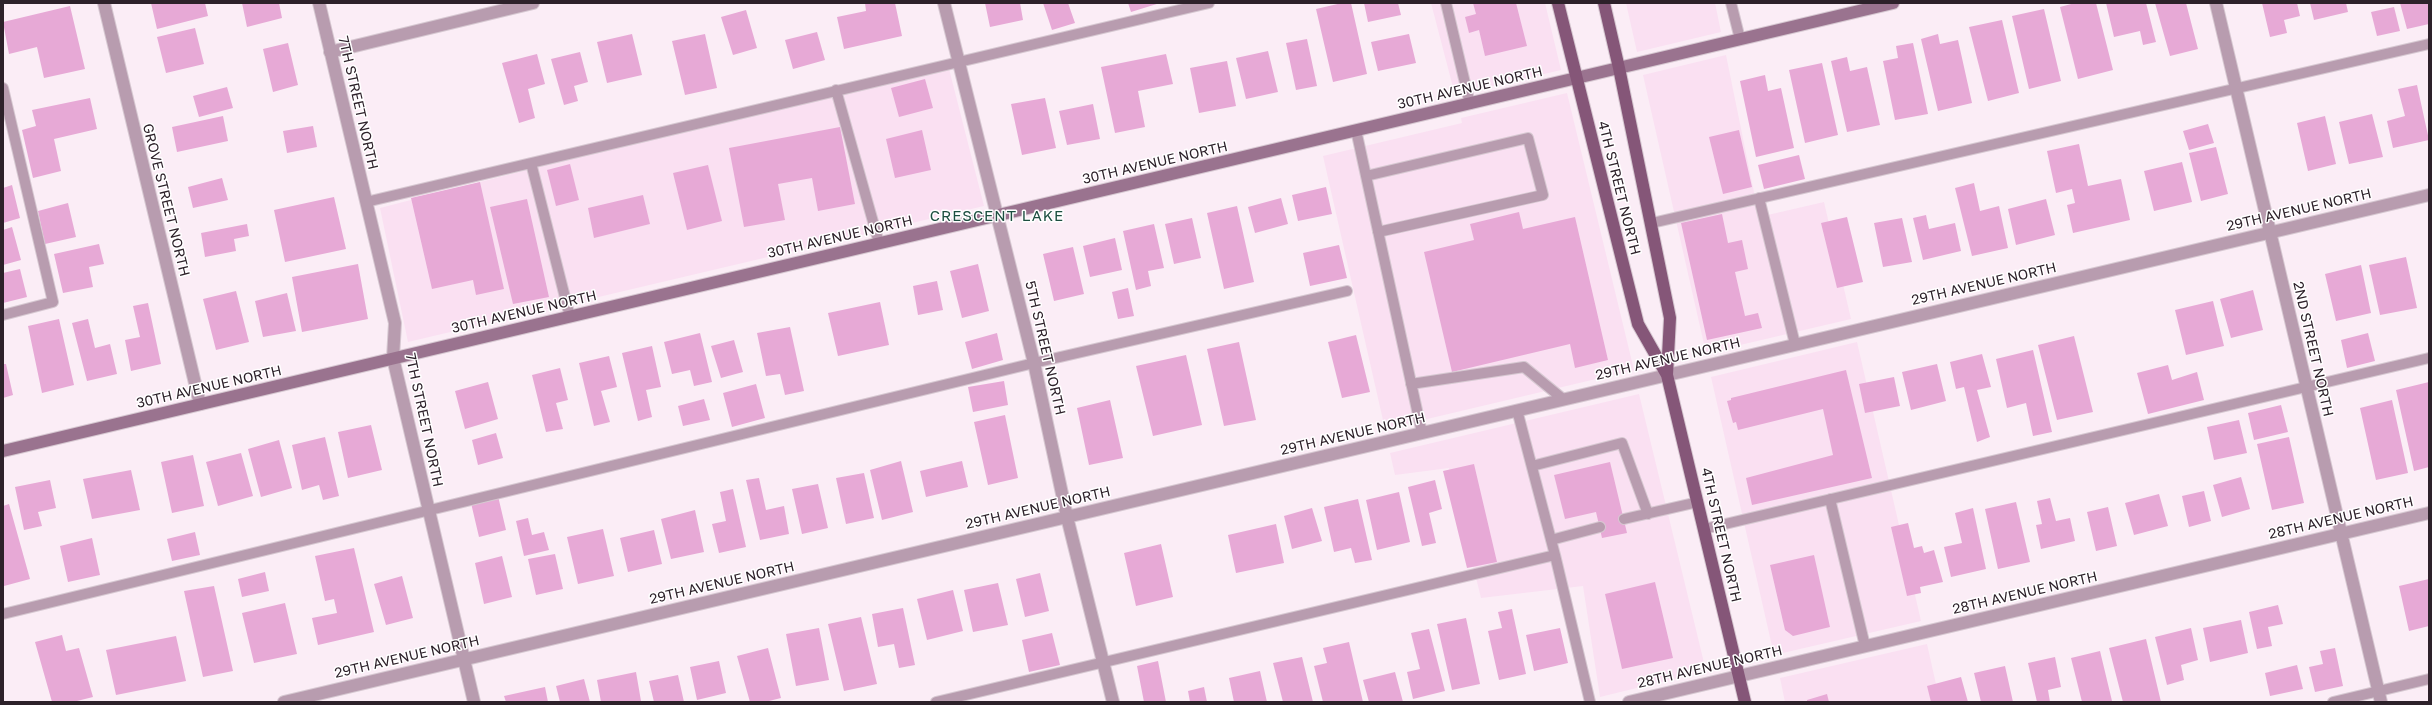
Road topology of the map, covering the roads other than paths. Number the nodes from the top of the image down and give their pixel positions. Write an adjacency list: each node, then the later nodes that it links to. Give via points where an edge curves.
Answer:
1 (104, 3): 44 (street, GROVE STREET NORTH)
2 (319, 3): 14 (street, 7TH STREET NORTH)
3 (533, 3): 14 (street)
4 (944, 3): 15 (street, 5TH STREET NORTH)
5 (1209, 3): 15 (lane)
6 (1446, 3): 21 (lane)
7 (1558, 3): 17 (main road, 4TH STREET NORTH)
8 (1604, 3): 16 (main road, 4TH STREET NORTH)
9 (1731, 3): 12 (lane)
10 (1893, 3): 12 (street, 30TH AVENUE NORTH)
11 (2216, 3): 19 (street, 2ND STREET NORTH)
12 (1740, 39): 16 (street, 30TH AVENUE NORTH)
13 (2429, 44): 19 (lane)
14 (330, 52): 27 (street, 7TH STREET NORTH)
15 (958, 62): 20 (lane); 28 (street, 5TH STREET NORTH)
16 (1619, 68): 17 (street, 30TH AVENUE NORTH); 29 (main road, 4TH STREET NORTH)
17 (1575, 78): 21 (street, 30TH AVENUE NORTH); 40 (main road, 4TH STREET NORTH, via 1638,324)
18 (3, 88): 34 (lane, via 53,302)
19 (2236, 88): 26 (lane); 31 (street, 2ND STREET NORTH)
20 (836, 90): 23 (lane); 32 (lane)
21 (1470, 104): 22 (street, 30TH AVENUE NORTH)
22 (1356, 130): 24 (lane); 28 (street, 30TH AVENUE NORTH)
23 (531, 163): 27 (lane); 35 (lane)
24 (1366, 176): 30 (lane); 30 (lane, via 1528,138 1542,195)
25 (2429, 195): 31 (street, 29TH AVENUE NORTH)
26 (1759, 198): 29 (lane); 36 (lane)
27 (366, 202): 37 (street, 7TH STREET NORTH, via 395,323)
28 (997, 216): 32 (street, 30TH AVENUE NORTH); 39 (street, 5TH STREET NORTH)
29 (1652, 223): 40 (main road, 4TH STREET NORTH, via 1670,318)
30 (1378, 232): 41 (lane)
31 (2270, 232): 36 (street, 29TH AVENUE NORTH); 42 (street, 2ND STREET NORTH)
32 (879, 243): 35 (street, 30TH AVENUE NORTH)
33 (1347, 291): 39 (lane)
34 (3, 315)
35 (570, 317): 37 (street, 30TH AVENUE NORTH)
36 (1795, 344): 40 (street, 29TH AVENUE NORTH)
37 (393, 358): 44 (street, 30TH AVENUE NORTH); 51 (street, 7TH STREET NORTH)
38 (2429, 358): 42 (lane)
39 (1034, 363): 51 (lane); 54 (street, 5TH STREET NORTH)
40 (1667, 375): 43 (street, 29TH AVENUE NORTH); 50 (main road, 4TH STREET NORTH)
41 (1411, 384): 43 (lane, via 1524,368); 46 (lane)
42 (2306, 387): 49 (lane); 58 (street, 2ND STREET NORTH)
43 (1563, 399): 45 (street, 29TH AVENUE NORTH)
44 (200, 404): 47 (street, 30TH AVENUE NORTH)
45 (1517, 410): 46 (street, 29TH AVENUE NORTH); 48 (lane)
46 (1422, 433): 54 (street, 29TH AVENUE NORTH)
47 (3, 451)
48 (1532, 466): 53 (lane, via 1622,443); 59 (lane)
49 (1830, 499): 57 (lane); 62 (lane)
50 (1698, 502): 53 (lane); 57 (main road, 4TH STREET NORTH)
51 (430, 511): 61 (lane); 63 (street, 7TH STREET NORTH)
52 (2429, 513): 58 (street, 28TH AVENUE NORTH)
53 (1648, 514): 55 (lane)
54 (1067, 516): 63 (street, 29TH AVENUE NORTH); 64 (street, 5TH STREET NORTH)
55 (1624, 519)
56 (1600, 528): 59 (lane)
57 (1704, 529): 65 (main road, 4TH STREET NORTH)
58 (2341, 534): 62 (street, 28TH AVENUE NORTH); 67 (street, 2ND STREET NORTH)
59 (1551, 540): 60 (lane)
60 (1555, 555): 64 (lane); 72 (lane)
61 (3, 614)
62 (1864, 646): 65 (street, 28TH AVENUE NORTH)
63 (464, 659): 68 (street, 29TH AVENUE NORTH); 69 (street, 7TH STREET NORTH)
64 (1103, 662): 70 (lane); 71 (street, 5TH STREET NORTH)
65 (1739, 676): 73 (street, 28TH AVENUE NORTH); 74 (main road, 4TH STREET NORTH)
66 (2429, 679): 67 (lane)
67 (2380, 697): 75 (lane)
68 (284, 702)
69 (474, 702)
70 (936, 702)
71 (1113, 702)
72 (1590, 702)
73 (1629, 702)
74 (1746, 702)
75 (2333, 702)

